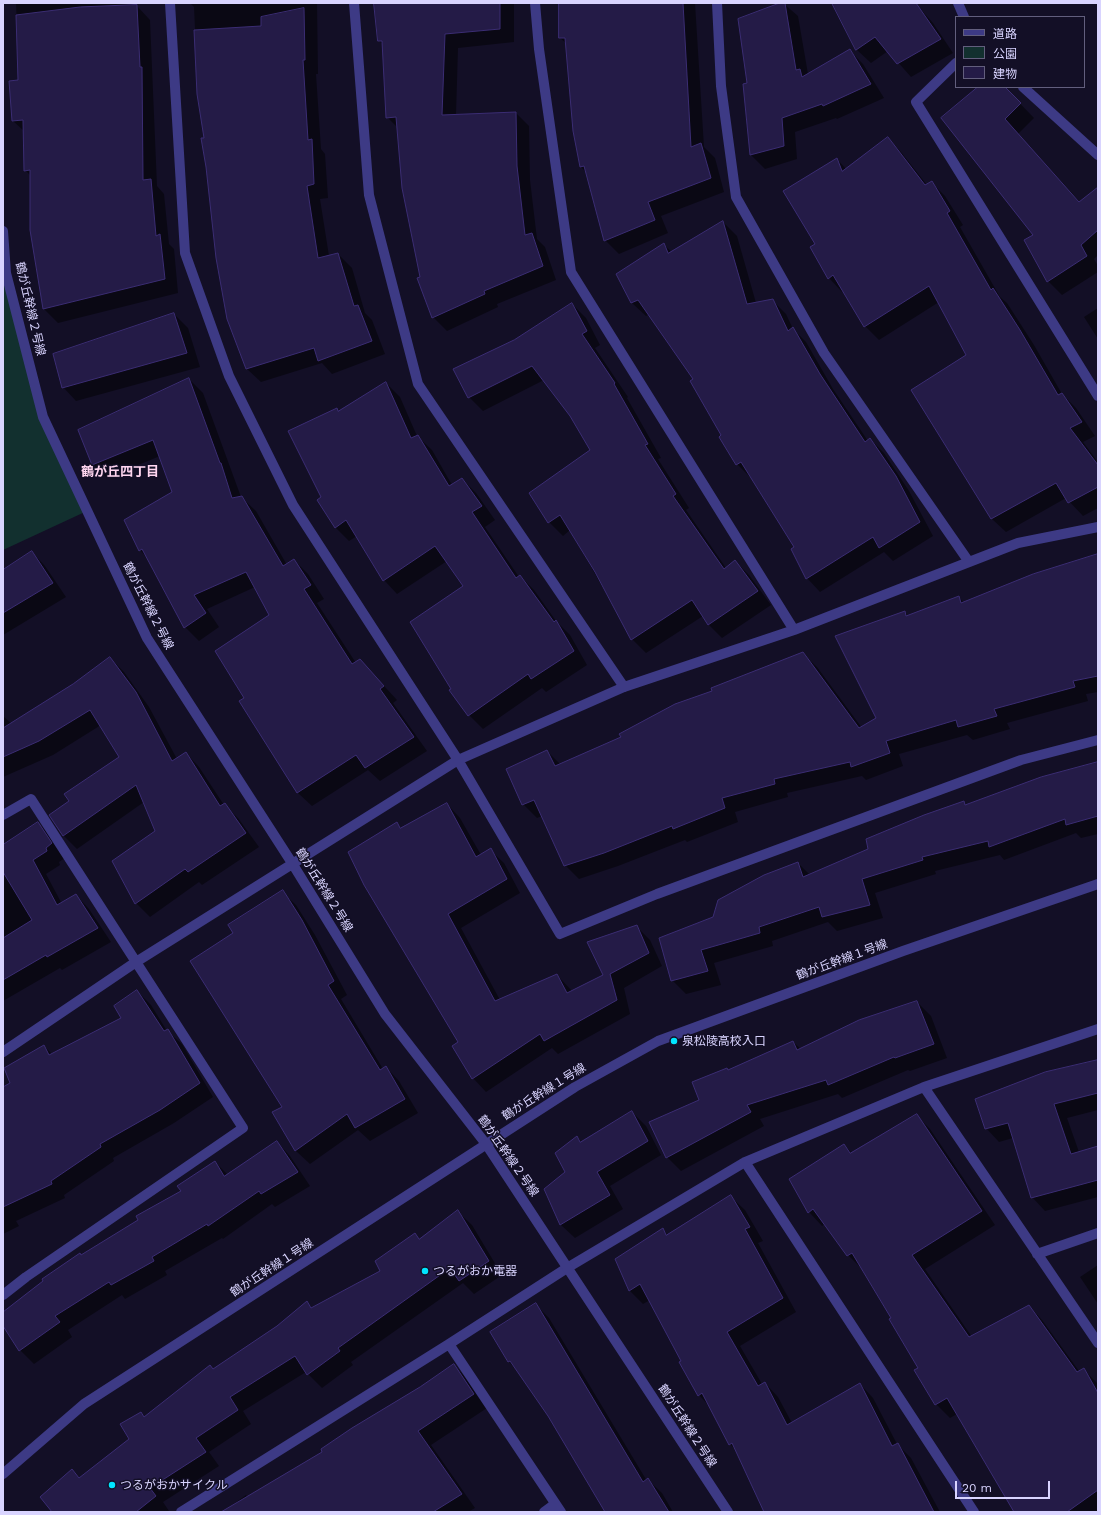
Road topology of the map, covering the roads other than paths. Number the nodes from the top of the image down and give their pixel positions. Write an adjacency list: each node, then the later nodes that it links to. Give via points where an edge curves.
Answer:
1 (170, 3): 18 (street, via 185,253 229,376 292,505)
2 (354, 3): 16 (street, via 369,194 418,384)
3 (535, 3): 15 (street, via 539,50 571,272)
4 (716, 3): 14 (street, via 721,86 736,197 824,353)
5 (958, 3): 6 (street)
6 (964, 16)
7 (955, 64): 12 (street, via 916,102)
8 (1024, 88): 9 (street)
9 (1098, 155)
10 (3, 231): 11 (street, 鶴が丘幹線２号線)
11 (5, 273): 20 (street, 鶴が丘幹線２号線, via 44,417 147,638)
12 (1098, 396)
13 (1098, 527): 14 (street, via 1018,543)
14 (969, 562): 15 (street)
15 (794, 630): 16 (street)
16 (624, 687): 18 (street)
17 (1098, 740): 18 (street, via 1021,760 657,894 560,934)
18 (458, 760): 20 (street)
19 (3, 815): 22 (street, via 31,799)
20 (292, 863): 22 (street); 26 (street, 鶴が丘幹線２号線, via 385,1014)
21 (1098, 884): 26 (street, 鶴が丘幹線１号線, via 658,1041 575,1086)
22 (136, 962): 24 (street); 31 (street, via 243,1128)
23 (1098, 1029): 25 (street)
24 (3, 1052)
25 (924, 1087): 27 (street); 29 (street)
26 (486, 1144): 30 (street, 鶴が丘幹線２号線); 34 (street, 鶴が丘幹線１号線, via 84,1404)
27 (745, 1162): 30 (street); 39 (street)
28 (1098, 1233): 29 (street)
29 (1037, 1254): 32 (street)
30 (567, 1268): 33 (street); 38 (street, 鶴が丘幹線２号線)
31 (3, 1295)
32 (1098, 1343)
33 (450, 1344): 35 (street); 36 (street)
34 (3, 1474)
35 (558, 1508): 37 (street)
36 (181, 1512)
37 (544, 1512)
38 (728, 1512)
39 (974, 1512)

